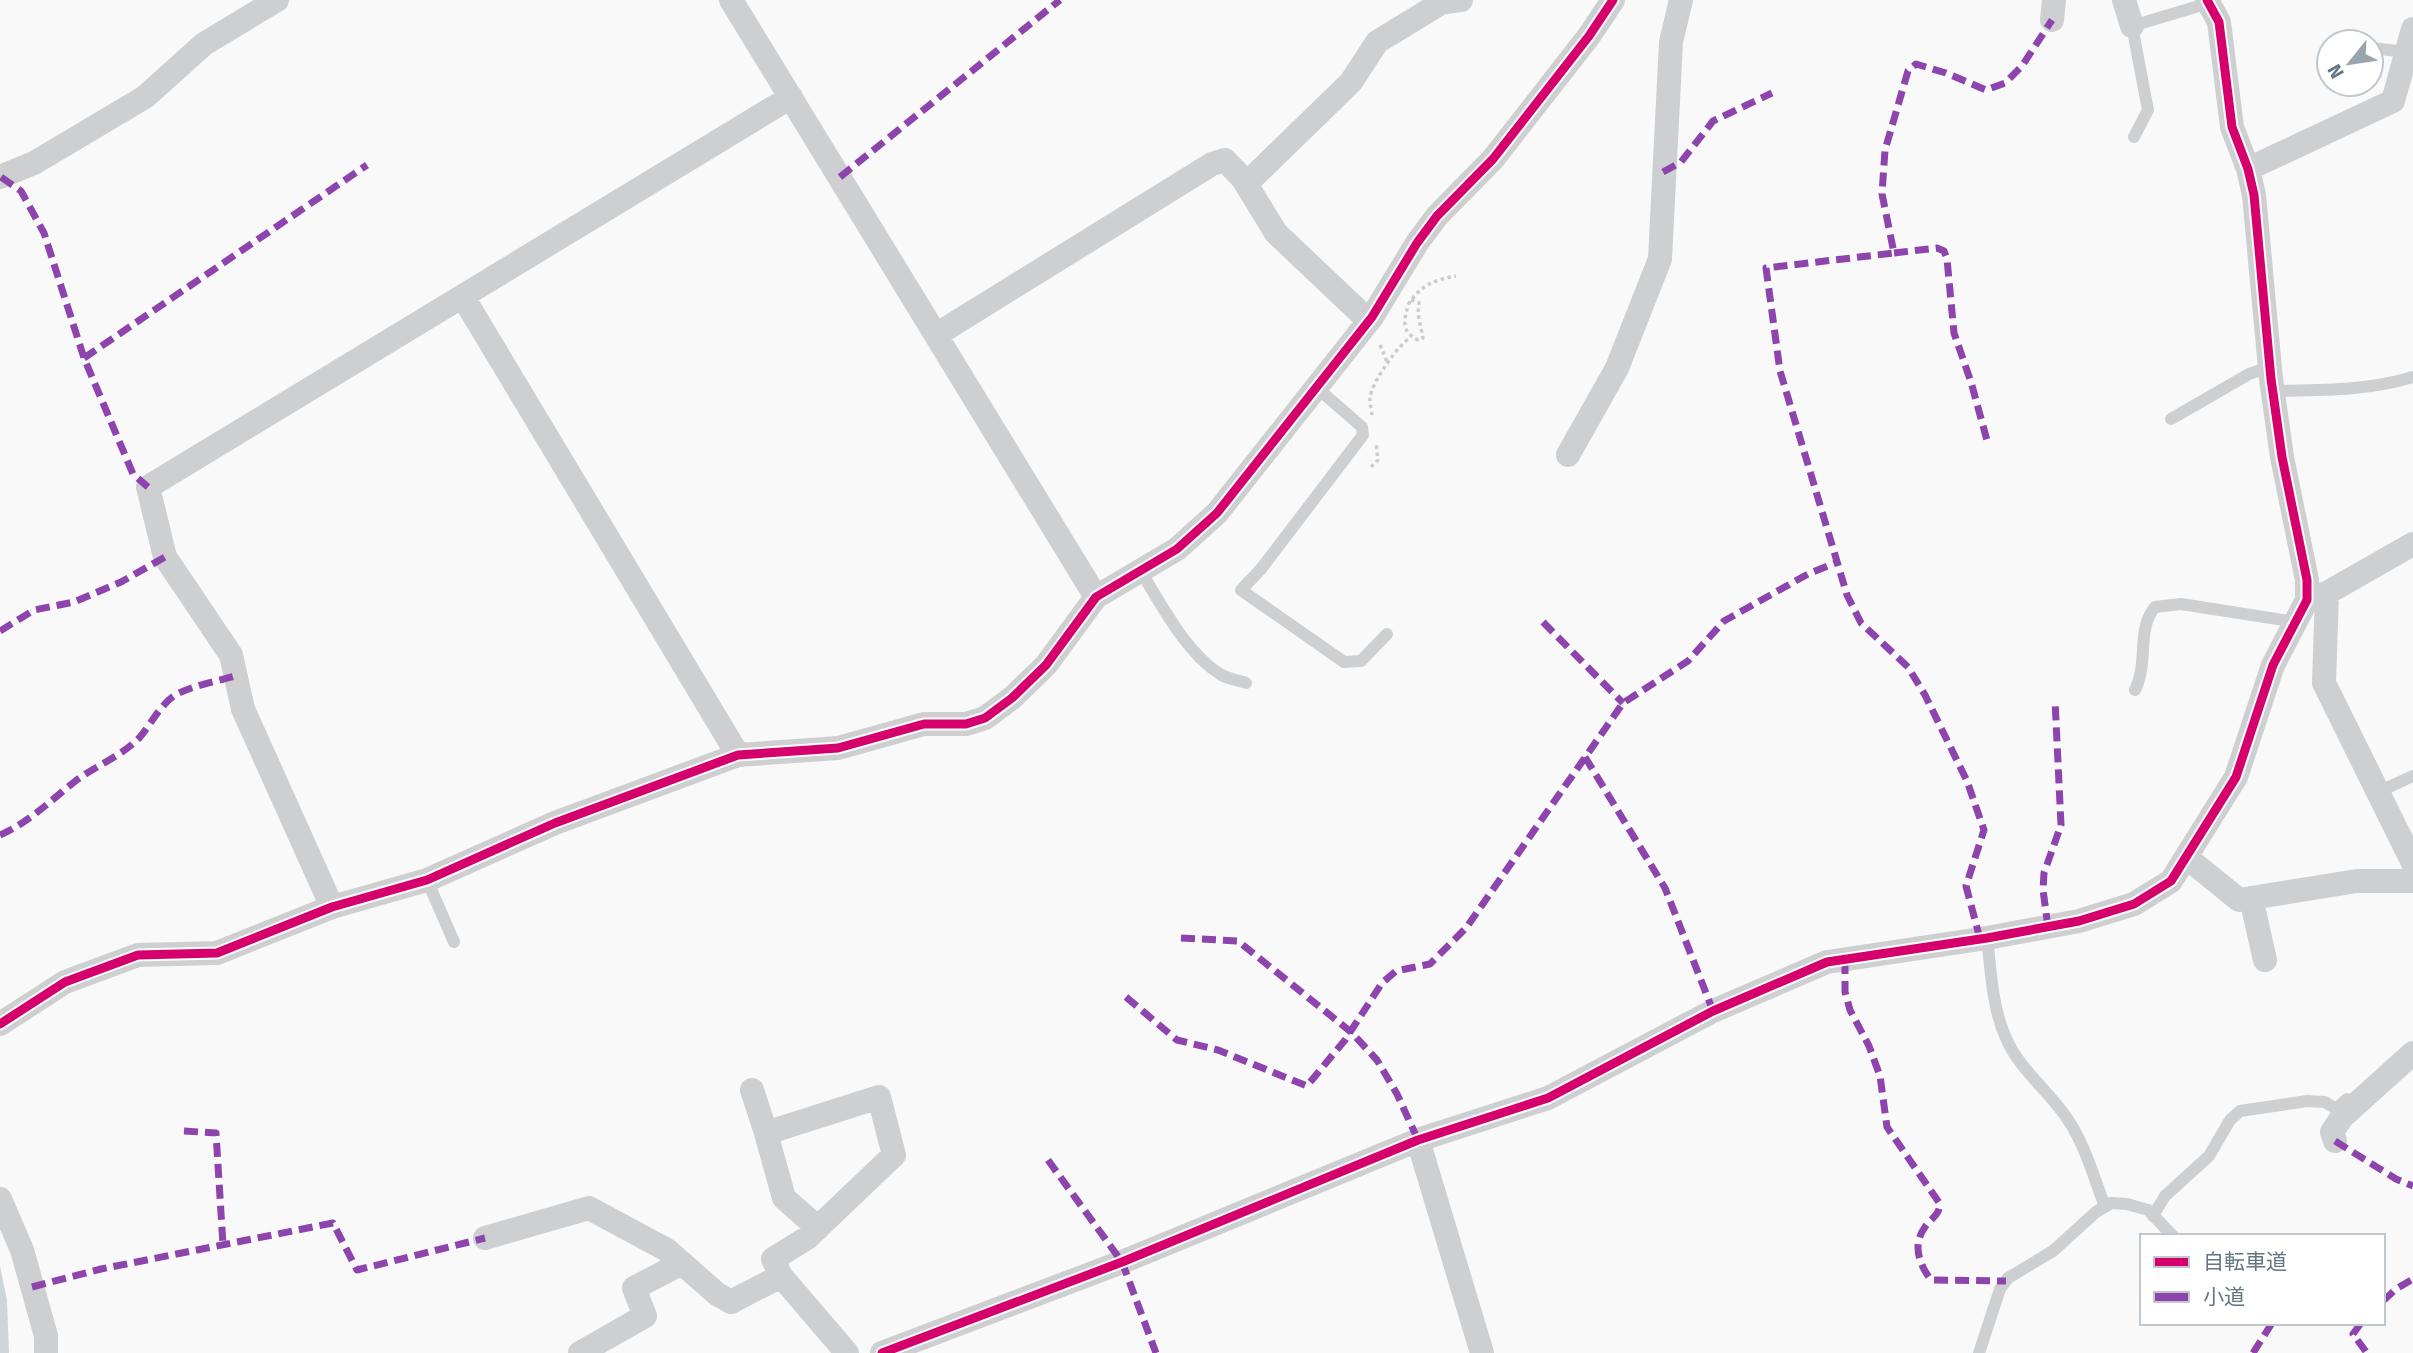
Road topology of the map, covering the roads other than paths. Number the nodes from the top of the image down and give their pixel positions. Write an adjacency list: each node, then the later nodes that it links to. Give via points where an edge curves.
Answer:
1 (277, 0): 15 (street, via 204,44 145,97 34,163)
2 (731, 0): 12 (street)
3 (1461, 0): 16 (street, via 1441,4 1377,42 1351,82)
4 (1613, 0): 18 (street, via 1493,159 1437,216)
5 (1681, 0): 24 (street, via 1671,42 1660,259 1617,368)
6 (2124, 0): 8 (street)
7 (2208, 1): 8 (lane); 14 (street, via 2219,22 2232,127)
8 (2132, 26): 13 (lane, via 2148,110)
9 (2413, 29): 11 (street)
10 (2385, 50): 11 (lane)
11 (2406, 52): 14 (street, via 2393,101)
12 (792, 97): 17 (street); 19 (street)
13 (2134, 137)
14 (2248, 169): 21 (street)
15 (0, 176)
16 (1246, 184): 18 (street, via 1276,233); 19 (street, via 1225,160 1212,164)
17 (463, 297): 33 (street); 41 (street, via 148,487 165,557 231,655 243,709)
18 (1369, 321): 22 (street)
19 (936, 335): 28 (street)
20 (2413, 377): 21 (lane, via 2343,390)
21 (2271, 379): 23 (lane, via 2249,374); 27 (street, via 2307,580)
22 (1316, 387): 26 (street, via 1217,513 1177,549); 30 (lane, via 1362,426 1363,435 1241,590 1344,662 1362,661)
23 (2171, 419)
24 (1568, 454)
25 (2413, 544): 27 (street)
26 (1140, 570): 28 (street); 31 (lane, via 1197,655 1221,675)
27 (2317, 596): 29 (street); 35 (street, via 2324,683)
28 (1096, 597): 33 (street, via 1046,665 985,718 965,724 924,724 838,748)
29 (2295, 622): 32 (lane, via 2181,604 2155,607 2146,618 2141,677); 36 (street, via 2273,665 2236,777)
30 (1387, 634)
31 (1246, 683)
32 (2135, 690)
33 (737, 754): 38 (street, via 555,823)
34 (2413, 776): 35 (lane)
35 (2378, 792): 37 (street)
36 (2186, 857): 40 (street, via 2239,900); 42 (street, via 2171,881 2134,904)
37 (2413, 863)
38 (427, 880): 41 (street); 43 (lane)
39 (2413, 881): 40 (street, via 2357,881)
40 (2251, 898): 44 (street)
41 (332, 907): 45 (street, via 217,953 138,955 65,982)
42 (1987, 938): 50 (street, via 1827,962 1713,1012 1548,1098); 53 (lane, via 1996,1009 2006,1040 2080,1139)
43 (454, 942)
44 (2265, 960)
45 (0, 1024)
46 (2413, 1040): 54 (lane, via 2336,1109 2325,1102 2307,1101 2240,1111 2209,1156 2165,1196)
47 (2413, 1053): 51 (street, via 2342,1117 2332,1132)
48 (752, 1090): 49 (street)
49 (766, 1133): 55 (street, via 784,1198); 55 (street, via 879,1097 894,1155)
50 (1418, 1140): 63 (street, via 1122,1262); 64 (street)
51 (2335, 1141)
52 (0, 1199): 61 (street, via 22,1250 47,1336)
53 (2105, 1207): 54 (lane, via 2127,1204); 65 (lane, via 2053,1251 2008,1278)
54 (2153, 1216): 56 (lane)
55 (818, 1228): 59 (street, via 773,1259)
56 (2171, 1234)
57 (485, 1238): 58 (street, via 589,1208 667,1250)
58 (682, 1263): 59 (street, via 731,1303); 60 (street, via 634,1288 645,1316)
59 (781, 1276): 62 (street)
60 (578, 1349)
61 (46, 1353)
62 (847, 1353)
63 (882, 1353)
64 (1482, 1353)
65 (1979, 1353)

